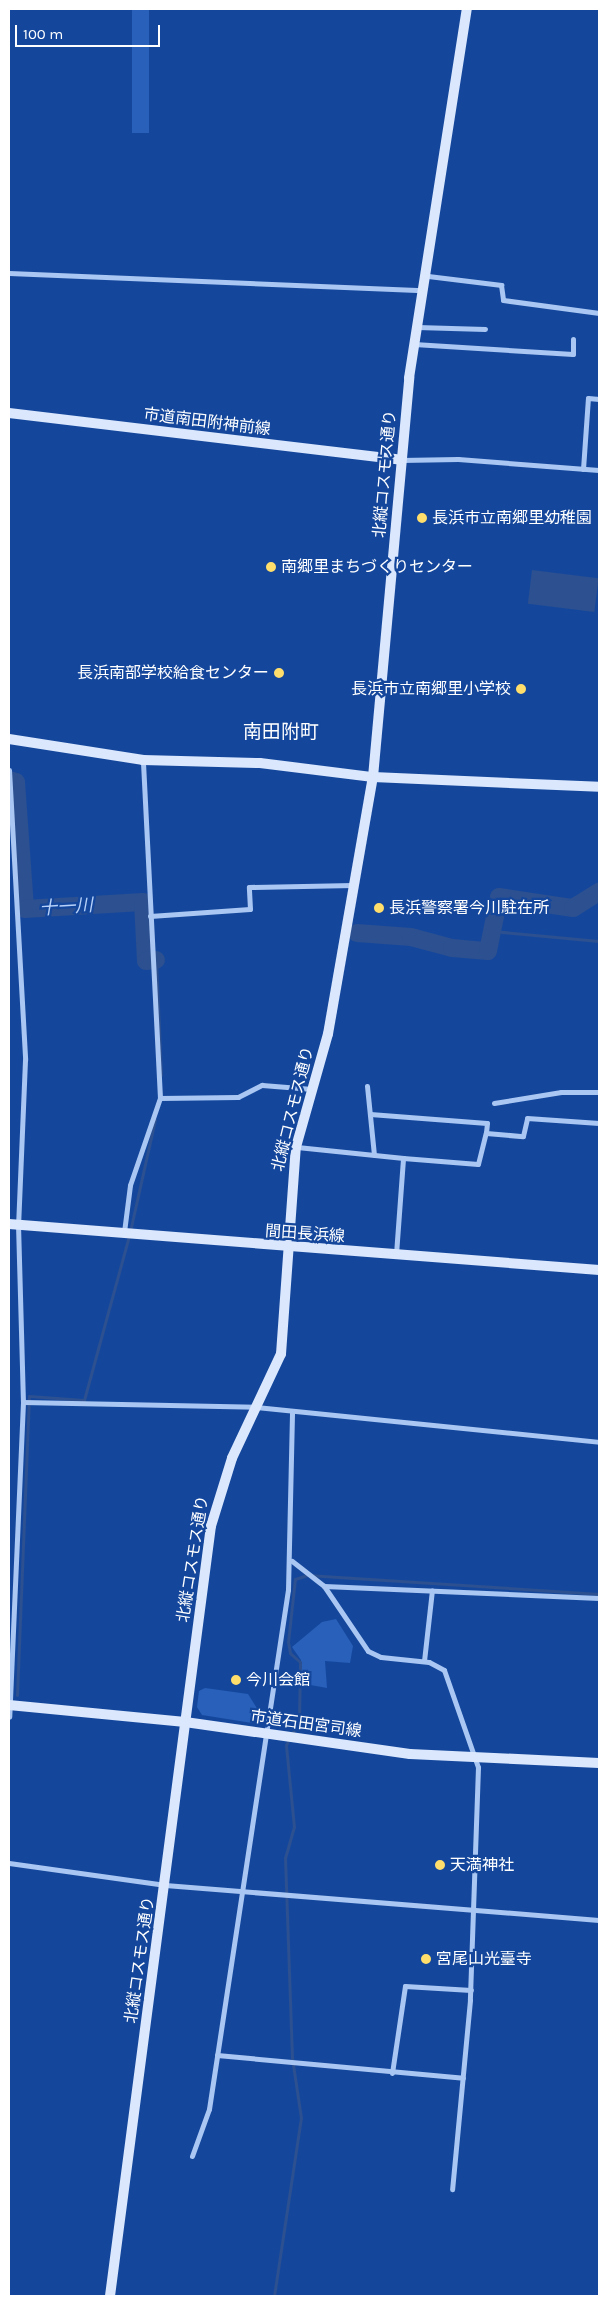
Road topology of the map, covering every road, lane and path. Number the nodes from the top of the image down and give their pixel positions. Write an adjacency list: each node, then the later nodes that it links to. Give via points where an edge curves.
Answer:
1 (468, 9): 3 (street, 北縦コスモス通り)
2 (9, 273): 4 (street)
3 (428, 276): 4 (street, 北縦コスモス通り); 5 (street, via 501,285 503,300)
4 (424, 290): 6 (street, 北縦コスモス通り)
5 (599, 313)
6 (417, 327): 7 (street); 9 (street, 北縦コスモス通り)
7 (485, 329)
8 (573, 338): 9 (street, via 573,354)
9 (414, 344): 12 (street, 北縦コスモス通り)
10 (599, 399): 13 (street, via 588,398)
11 (9, 413): 12 (street, 市道南田附神前線)
12 (401, 460): 13 (street, via 458,459); 18 (street, 北縦コスモス通り)
13 (583, 469): 14 (street)
14 (599, 470)
15 (9, 739): 16 (street)
16 (143, 760): 18 (street, via 260,763); 21 (street)
17 (9, 770): 33 (street, via 25,1060)
18 (373, 777): 19 (street); 20 (street, 北縦コスモス通り)
19 (599, 787)
20 (353, 885): 21 (street, via 249,886 250,909); 23 (street, 北縦コスモス通り, via 328,1034)
21 (150, 916): 25 (street)
22 (367, 1086): 27 (street)
23 (312, 1089): 25 (street, via 262,1086 238,1097); 30 (street, 北縦コスモス通り)
24 (599, 1092): 26 (street, via 561,1092)
25 (160, 1098): 34 (street, via 130,1186)
26 (494, 1102)
27 (370, 1114): 29 (street, via 487,1123); 31 (street)
28 (599, 1123): 29 (street, via 527,1118 523,1136)
29 (486, 1134): 32 (street, via 478,1164)
30 (296, 1147): 31 (street); 35 (street, 北縦コスモス通り)
31 (374, 1155): 32 (street)
32 (403, 1158): 36 (street)
33 (13, 1224): 34 (street, 間田長浜線); 38 (street)
34 (124, 1232): 35 (street, 間田長浜線)
35 (287, 1249): 36 (street, 間田長浜線); 39 (street, 北縦コスモス通り, via 281,1354)
36 (396, 1254): 37 (street, 間田長浜線)
37 (599, 1270)
38 (23, 1402): 39 (street); 43 (street)
39 (256, 1407): 40 (street); 51 (street, 北縦コスモス通り, via 215,1506)
40 (292, 1411): 41 (street); 44 (street)
41 (599, 1442)
42 (9, 1542): 43 (street)
43 (17, 1542): 49 (street)
44 (292, 1562): 45 (street); 52 (street)
45 (324, 1586): 46 (street); 48 (street, via 368,1651 381,1657)
46 (432, 1590): 47 (street); 48 (street)
47 (599, 1598)
48 (424, 1661): 53 (street, via 440,1666 450,1679)
49 (9, 1705): 50 (street); 51 (street, 市道石田宮司線)
50 (9, 1716)
51 (185, 1722): 52 (street, 市道石田宮司線); 56 (street, 北縦コスモス通り)
52 (267, 1734): 53 (street, 市道石田宮司線); 57 (street)
53 (476, 1760): 54 (street, 市道石田宮司線, via 526,1756); 58 (street, via 480,1780)
54 (599, 1763)
55 (9, 1863): 56 (street)
56 (165, 1885): 57 (street); 66 (street, 北縦コスモス通り)
57 (242, 1891): 58 (street); 61 (street)
58 (472, 1911): 59 (street); 60 (street)
59 (599, 1920)
60 (471, 1990): 62 (street, via 405,1986); 63 (street)
61 (217, 2055): 62 (street); 64 (street, via 209,2109)
62 (392, 2073): 63 (street)
63 (463, 2078): 65 (street)
64 (192, 2156)
65 (452, 2189)
66 (110, 2296)

